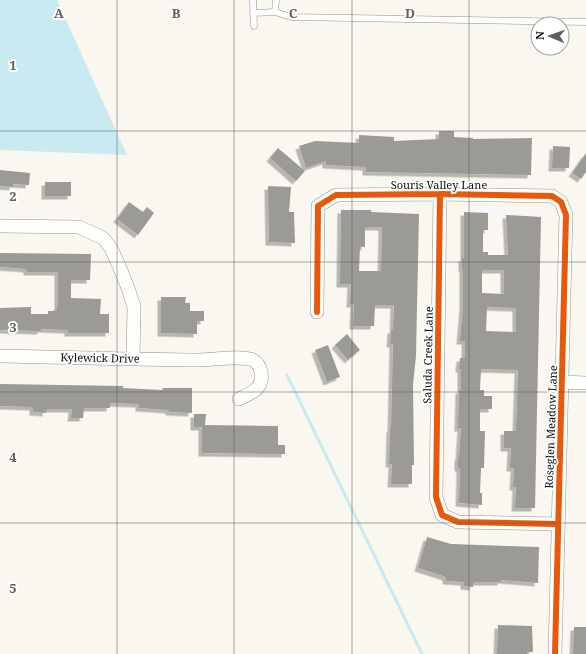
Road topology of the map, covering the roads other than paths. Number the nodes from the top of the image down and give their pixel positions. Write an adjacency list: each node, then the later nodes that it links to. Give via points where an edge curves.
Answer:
1 (253, 0): 4 (lane)
2 (276, 0): 3 (lane)
3 (276, 12): 4 (lane); 5 (lane, via 291,17)
4 (253, 13): 6 (lane)
5 (586, 22)
6 (254, 26)
7 (440, 194): 8 (street, Souris Valley Lane, via 552,196); 10 (street, Souris Valley Lane, via 336,195 318,206); 16 (street, Saluda Creek Lane, via 436,497 442,515 458,522)
8 (561, 202): 13 (street, Roseglen Meadow Lane, via 566,215)
9 (0, 226): 12 (street, via 79,228 103,238 111,248 134,307)
10 (317, 312)
11 (0, 356): 12 (street, Kylewick Drive)
12 (133, 359): 15 (street, Kylewick Drive, via 253,360 260,366 261,385 253,393)
13 (562, 382): 14 (street); 16 (street, Roseglen Meadow Lane)
14 (586, 383)
15 (239, 399)
16 (558, 524): 17 (street, Roseglen Meadow Lane)
17 (554, 654)

